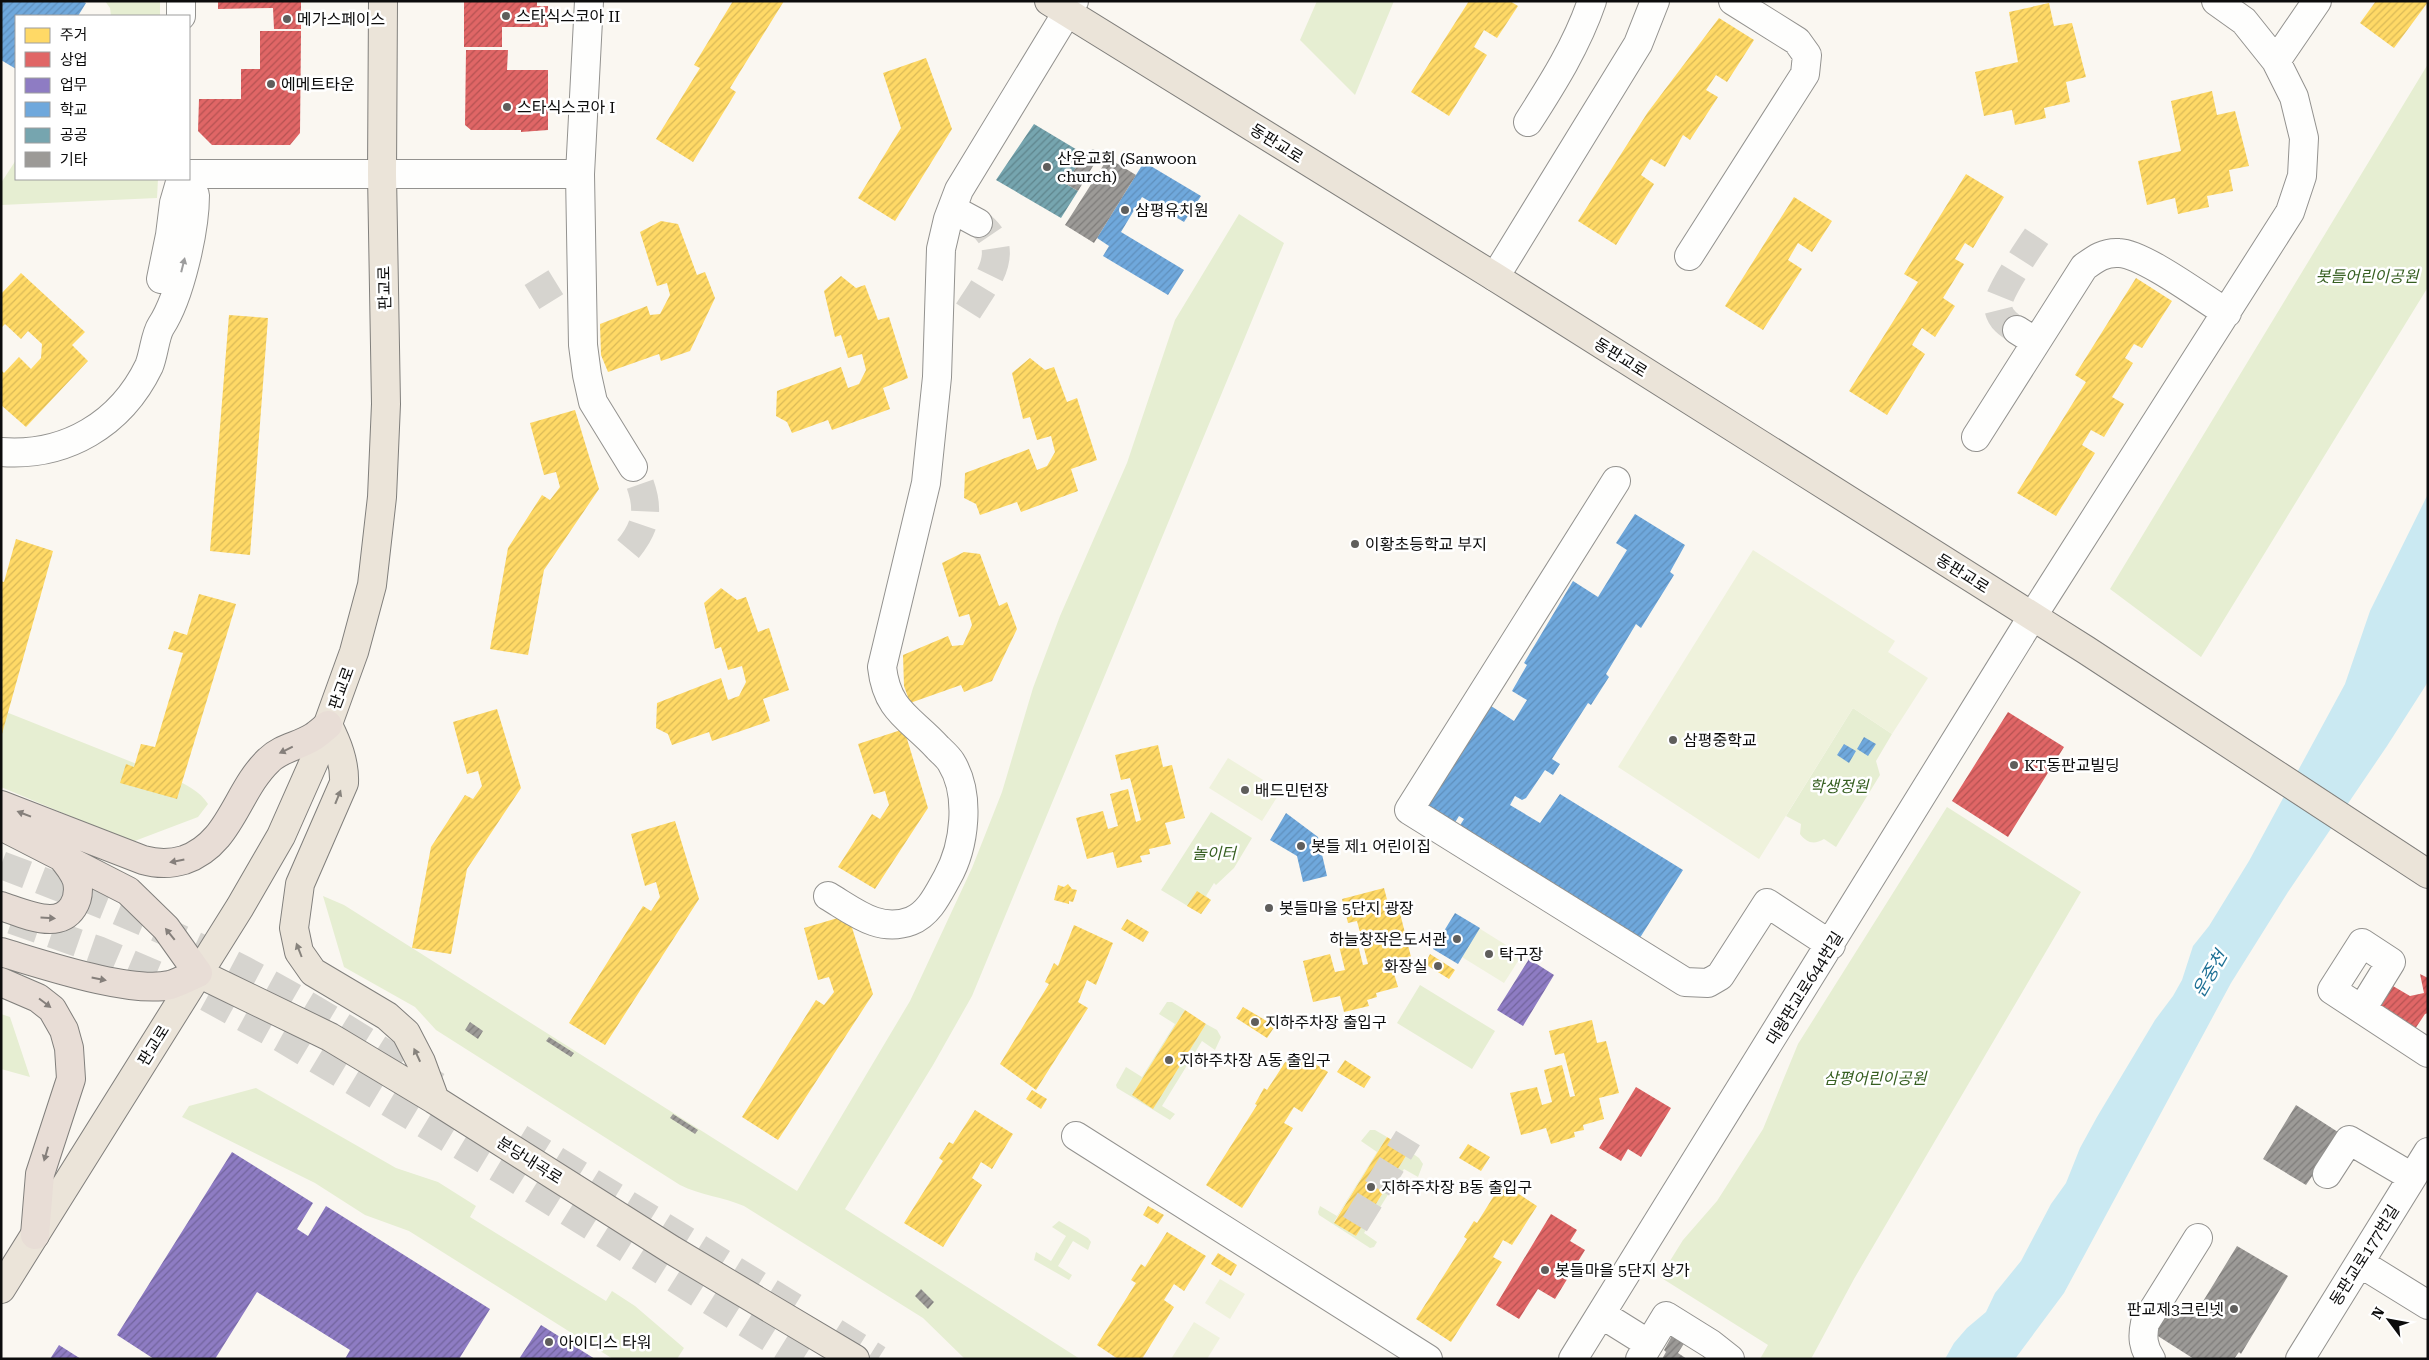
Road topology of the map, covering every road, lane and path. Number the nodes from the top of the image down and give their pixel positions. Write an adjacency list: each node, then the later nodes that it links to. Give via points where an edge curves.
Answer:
1 (181, 1): 10 (street)
2 (383, 1): 14 (main road, 판교로)
3 (589, 1): 15 (street)
4 (1592, 1): 12 (street, via 1570,55)
5 (1655, 1): 20 (street, via 1638,44)
6 (1733, 1): 19 (street, via 1797,40 1806,55 1804,74)
7 (2216, 1): 11 (street, 대왕판교로644번길, via 2244,21)
8 (2317, 1): 11 (street)
9 (1064, 5): 17 (street); 20 (main road, 동판교로)
10 (181, 15)
11 (2276, 61): 21 (street, 대왕판교로644번길, via 2294,97 2304,138 2302,176 2290,212)
12 (1528, 122)
13 (190, 174): 14 (street)
14 (382, 174): 15 (street); 27 (main road, 판교로, via 386,404 381,518 365,614)
15 (580, 174): 24 (street, via 572,275 586,375 593,402)
16 (182, 180): 23 (street, via 174,203 156,306 161,326 155,352 141,380 121,408 88,434 62,446 37,451)
17 (952, 209): 18 (street); 32 (street, via 941,249 936,377 926,483 882,667 884,685 894,707 951,762 961,788 963,817 960,845 939,892 926,911 913,920 893,926 876,923)
18 (978, 223)
19 (1689, 256)
20 (1495, 277): 26 (main road, 동판교로)
21 (2227, 313): 22 (street, via 2143,261 2120,252 2100,255 2084,267 2026,336); 26 (street, 대왕판교로644번길)
22 (1976, 437)
23 (1, 452)
24 (634, 468)
25 (1616, 480): 34 (street, via 1409,810 1685,982 1708,983 1720,976 1767,903)
26 (2032, 617): 31 (main road, 동판교로); 34 (street, 대왕판교로644번길)
27 (328, 725): 28 (highway, one-way to 28, via 314,737 270,758 249,784 233,815 211,846 179,861 158,864 143,860); 36 (main road, 판교로, via 281,836); 40 (main road, one-way to 27, via 406,1033 387,1016 313,972 299,952 294,928 300,884 344,783 337,744)
28 (1, 805)
29 (1, 826): 30 (highway)
30 (60, 855): 33 (highway, one-way to 30, via 51,919 70,913 76,902 77,881); 36 (highway, one-way to 30, via 166,928 128,891)
31 (2428, 874)
32 (828, 896)
33 (1, 906)
34 (1831, 945): 50 (street, 대왕판교로644번길)
35 (1, 952): 36 (highway, one-way to 36, via 79,975 140,985 169,985)
36 (198, 973): 40 (main road, 분당내곡로, via 330,1037); 45 (main road, 판교로)
37 (1, 982): 45 (highway, one-way to 45, via 38,998 52,1009 64,1030 69,1048 71,1079 40,1174)
38 (2362, 1010): 39 (street)
39 (2428, 1053)
40 (435, 1100): 52 (main road, 분당내곡로, via 672,1250)
41 (1076, 1136): 53 (street)
42 (2428, 1152): 44 (street, 동판교로177번길)
43 (2327, 1174): 44 (street, via 2349,1140)
44 (2412, 1177): 47 (street, 동판교로177번길)
45 (35, 1235): 48 (main road, 판교로)
46 (2198, 1238): 56 (street, via 2145,1323 2142,1336)
47 (2360, 1263): 49 (street); 57 (street, 동판교로177번길)
48 (1, 1289)
49 (2428, 1305)
50 (1601, 1314): 51 (street); 54 (street, 대왕판교로644번길)
51 (1645, 1351): 55 (street, via 1666,1316)
52 (855, 1359)
53 (1428, 1359)
54 (1573, 1359)
55 (1730, 1359)
56 (2151, 1359)
57 (2300, 1359)

